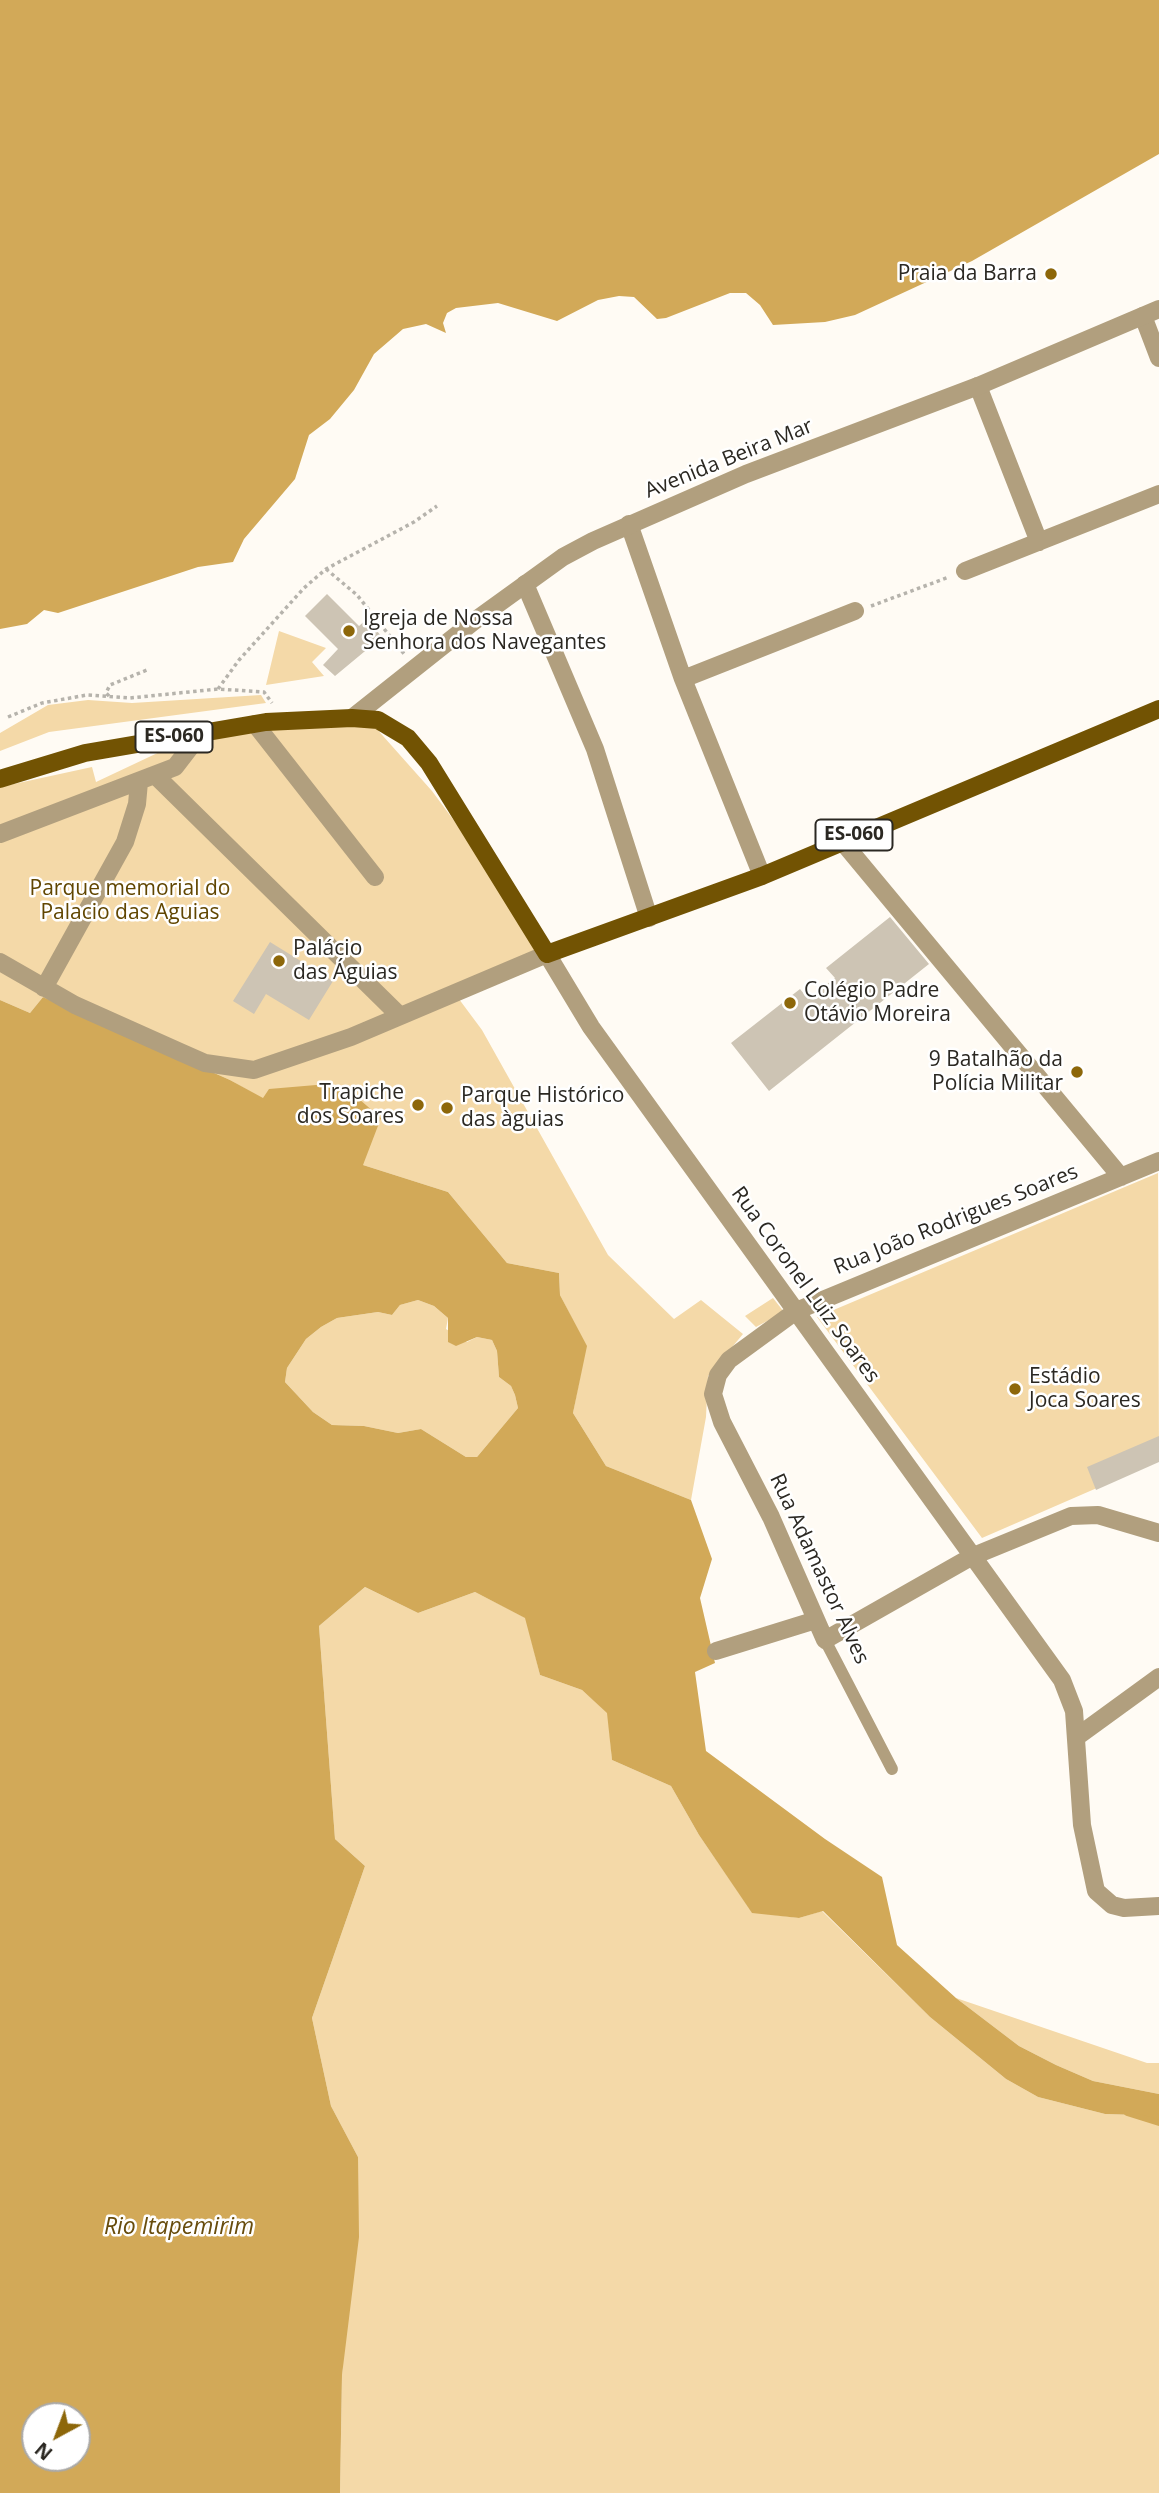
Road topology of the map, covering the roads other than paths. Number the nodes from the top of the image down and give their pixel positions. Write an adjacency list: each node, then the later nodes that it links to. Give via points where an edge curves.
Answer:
1 (1151, 313): 2 (street); 3 (street, Avenida Beira Mar)
2 (1159, 358)
3 (978, 386): 5 (street, Avenida Beira Mar); 6 (street)
4 (1159, 495): 6 (street)
5 (629, 524): 8 (street, Avenida Beira Mar, via 564,557); 10 (street)
6 (1039, 542): 7 (street)
7 (965, 571)
8 (526, 584): 12 (street, Avenida Beira Mar); 21 (street, via 595,749)
9 (855, 611): 10 (street)
10 (683, 679): 19 (street)
11 (1159, 709): 18 (main road, ES-060)
12 (352, 718): 13 (main road, ES-060); 22 (main road, Rua Coronel Luiz Soares / ES-060, via 391,725 429,763)
13 (255, 724): 14 (main road, ES-060); 20 (street)
14 (202, 732): 15 (street, via 175,767); 16 (main road, ES-060, via 85,753)
15 (147, 778): 17 (street); 24 (street, via 125,842); 25 (street)
16 (0, 779)
17 (0, 834)
18 (842, 840): 19 (main road, ES-060); 27 (street)
19 (762, 876): 21 (main road, ES-060)
20 (375, 877)
21 (649, 918): 22 (main road, ES-060)
22 (547, 954): 25 (street); 28 (street, Rua Coronel Luiz Soares, via 591,1027)
23 (0, 962): 24 (street)
24 (44, 988): 25 (street, via 205,1063 254,1070)
25 (400, 1016)
26 (1159, 1161): 27 (street, Rua João Rodrigues Soares)
27 (1121, 1177): 28 (street, Rua João Rodrigues Soares)
28 (796, 1311): 29 (street, Rua João Rodrigues Soares, via 729,1360); 31 (street, Rua Coronel Luiz Soares)
29 (715, 1386): 32 (street, Rua Adamastor Alves, via 714,1403 722,1422 771,1517)
30 (1159, 1533): 31 (street, via 1083,1514)
31 (971, 1557): 33 (street); 36 (street, Rua Coronel Luiz Soares, via 1062,1680)
32 (816, 1620): 33 (street, Rua Adamastor Alves); 34 (street)
33 (825, 1640): 37 (lane, Rua Adamastor Alves)
34 (716, 1651)
35 (1159, 1677): 36 (street)
36 (1078, 1736): 38 (street, Rua Coronel Luiz Soares, via 1082,1825 1096,1891 1112,1905)
37 (892, 1769)
38 (1151, 1907)

